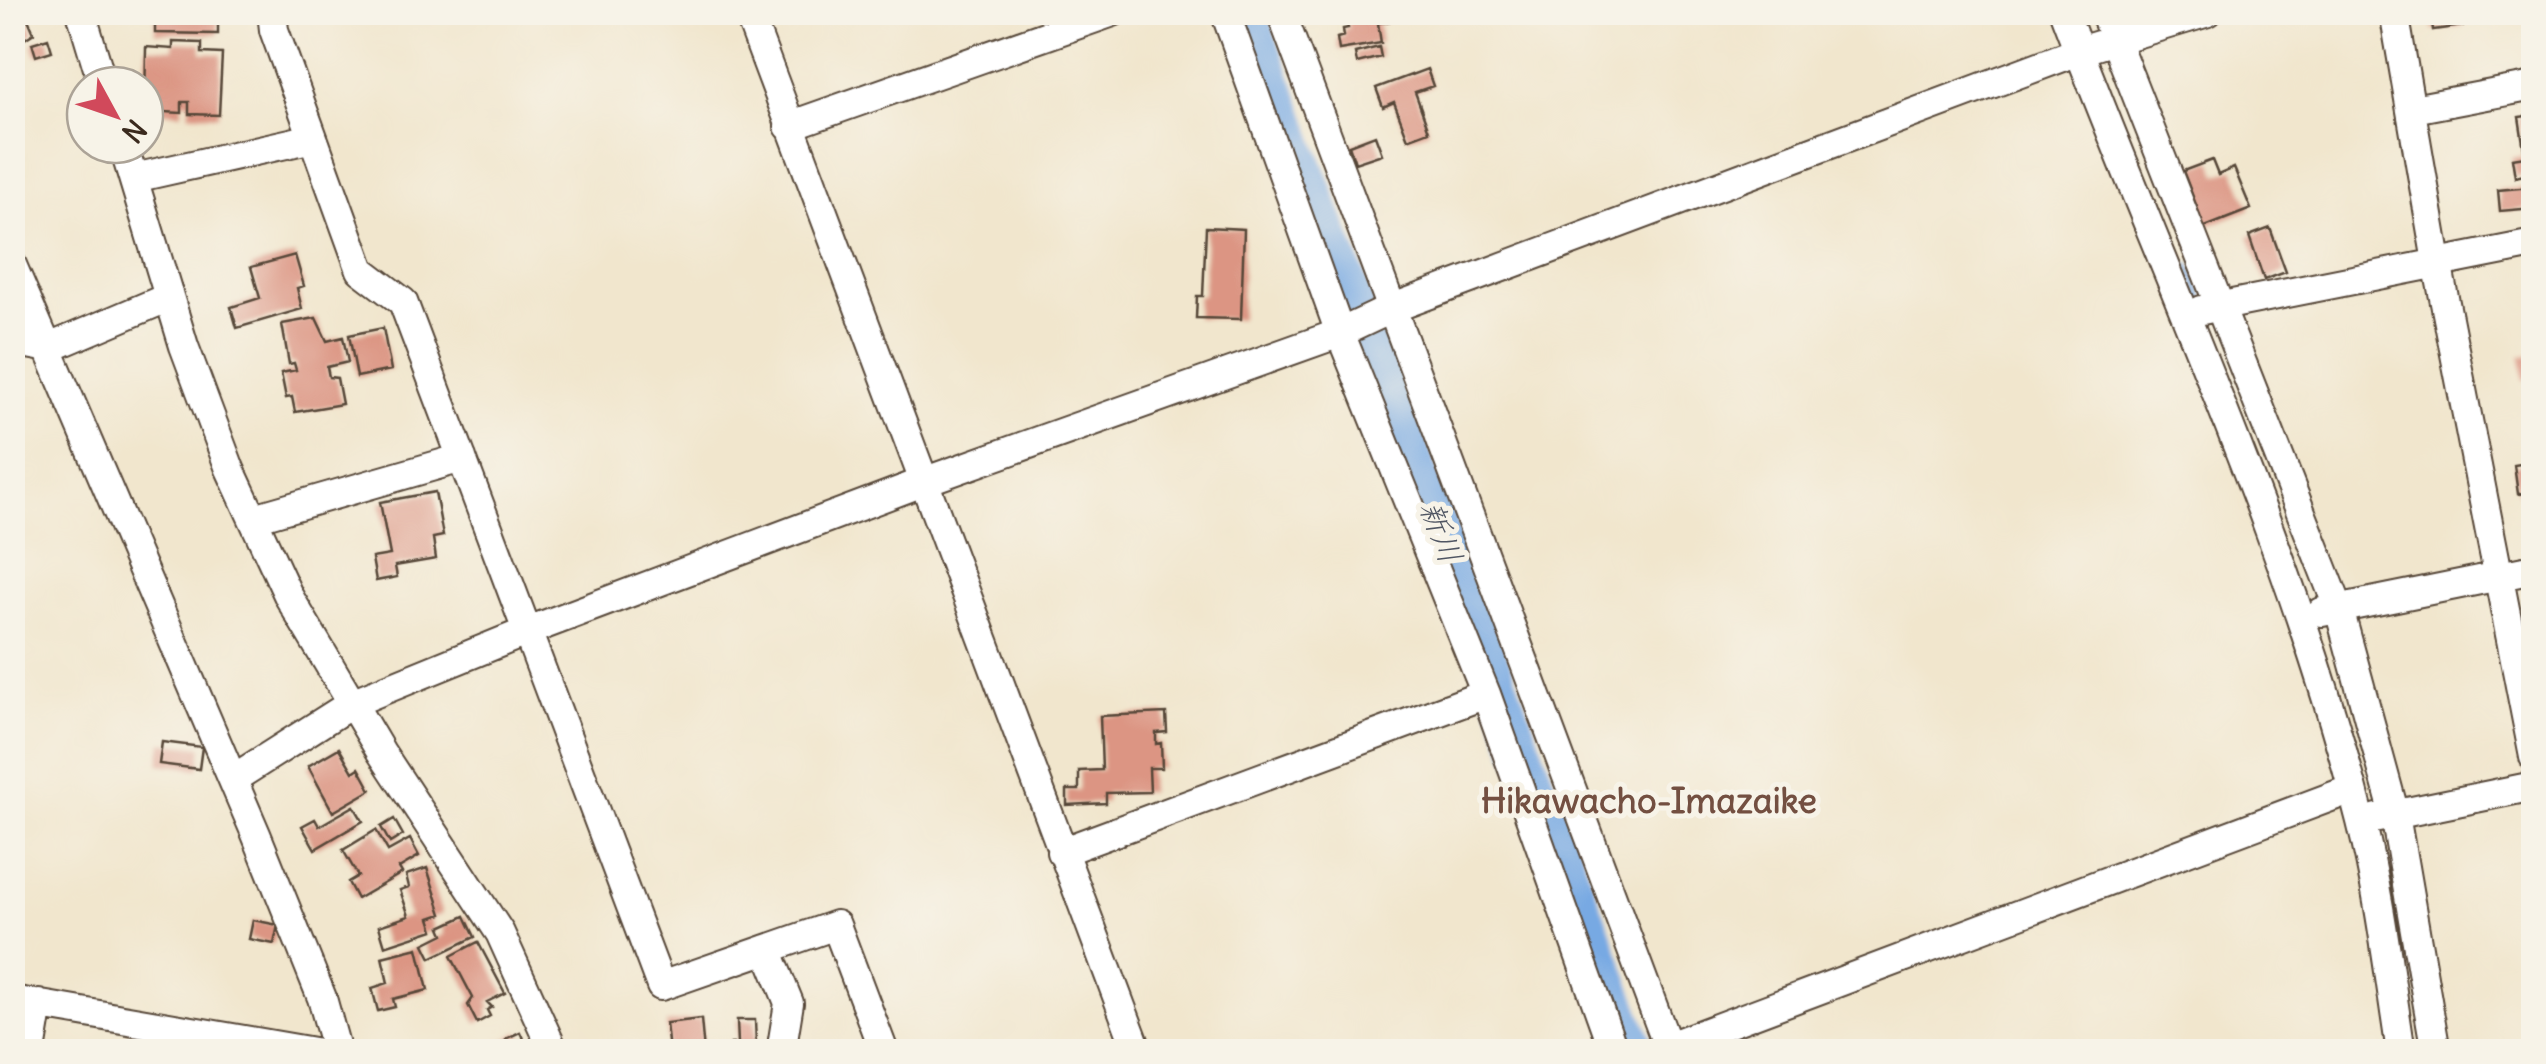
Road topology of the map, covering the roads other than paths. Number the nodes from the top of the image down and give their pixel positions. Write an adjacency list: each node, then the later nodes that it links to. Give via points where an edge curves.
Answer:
1 (81, 12): 13 (street)
2 (272, 12): 17 (street)
3 (748, 12): 16 (street)
4 (1113, 12): 16 (street)
5 (1225, 12): 27 (street)
6 (1280, 12): 25 (street)
7 (2064, 12): 12 (street)
8 (2104, 12): 11 (street)
9 (2208, 12): 11 (street)
10 (2394, 12): 15 (street)
11 (2115, 40): 12 (street); 24 (street)
12 (2079, 50): 25 (street); 26 (street)
13 (98, 65)
14 (2534, 86): 15 (street)
15 (2413, 109): 21 (street)
16 (789, 126): 31 (street)
17 (313, 138): 19 (street); 30 (street, via 361,270 403,302)
18 (130, 165): 19 (street)
19 (134, 178): 23 (street)
20 (2534, 244): 21 (street)
21 (2437, 262): 24 (street); 34 (street)
22 (12, 264): 29 (street)
23 (170, 297): 29 (street); 32 (street, via 230,469)
24 (2218, 307): 26 (street); 35 (street)
25 (1385, 311): 27 (street); 49 (street)
26 (2186, 313): 36 (street)
27 (1340, 334): 31 (street); 38 (street)
28 (12, 341): 29 (street)
29 (48, 348): 41 (street)
30 (462, 458): 32 (street); 37 (street)
31 (923, 482): 37 (street); 46 (street)
32 (254, 518): 39 (street, via 289,597)
33 (2534, 569): 34 (street)
34 (2499, 576): 35 (street); 40 (street)
35 (2338, 609): 36 (street); 44 (street)
36 (2301, 616): 43 (street)
37 (528, 630): 39 (street); 47 (street, via 661,986)
38 (1486, 694): 46 (street); 57 (street)
39 (354, 702): 41 (street); 53 (street, via 500,933)
40 (2534, 757)
41 (232, 779): 52 (street, via 322,998)
42 (2534, 786): 44 (street)
43 (2352, 790): 45 (street); 49 (street)
44 (2395, 815): 45 (street); 59 (street)
45 (2361, 822): 58 (street)
46 (1061, 852): 56 (street)
47 (768, 949): 54 (street, via 788,1003); 55 (street, via 836,925)
48 (26, 1002): 50 (street); 51 (street)
49 (1662, 1050)
50 (31, 1052)
51 (314, 1052)
52 (337, 1052)
53 (554, 1052)
54 (781, 1052)
55 (884, 1052)
56 (1138, 1052)
57 (1614, 1052)
58 (2401, 1052)
59 (2436, 1052)

